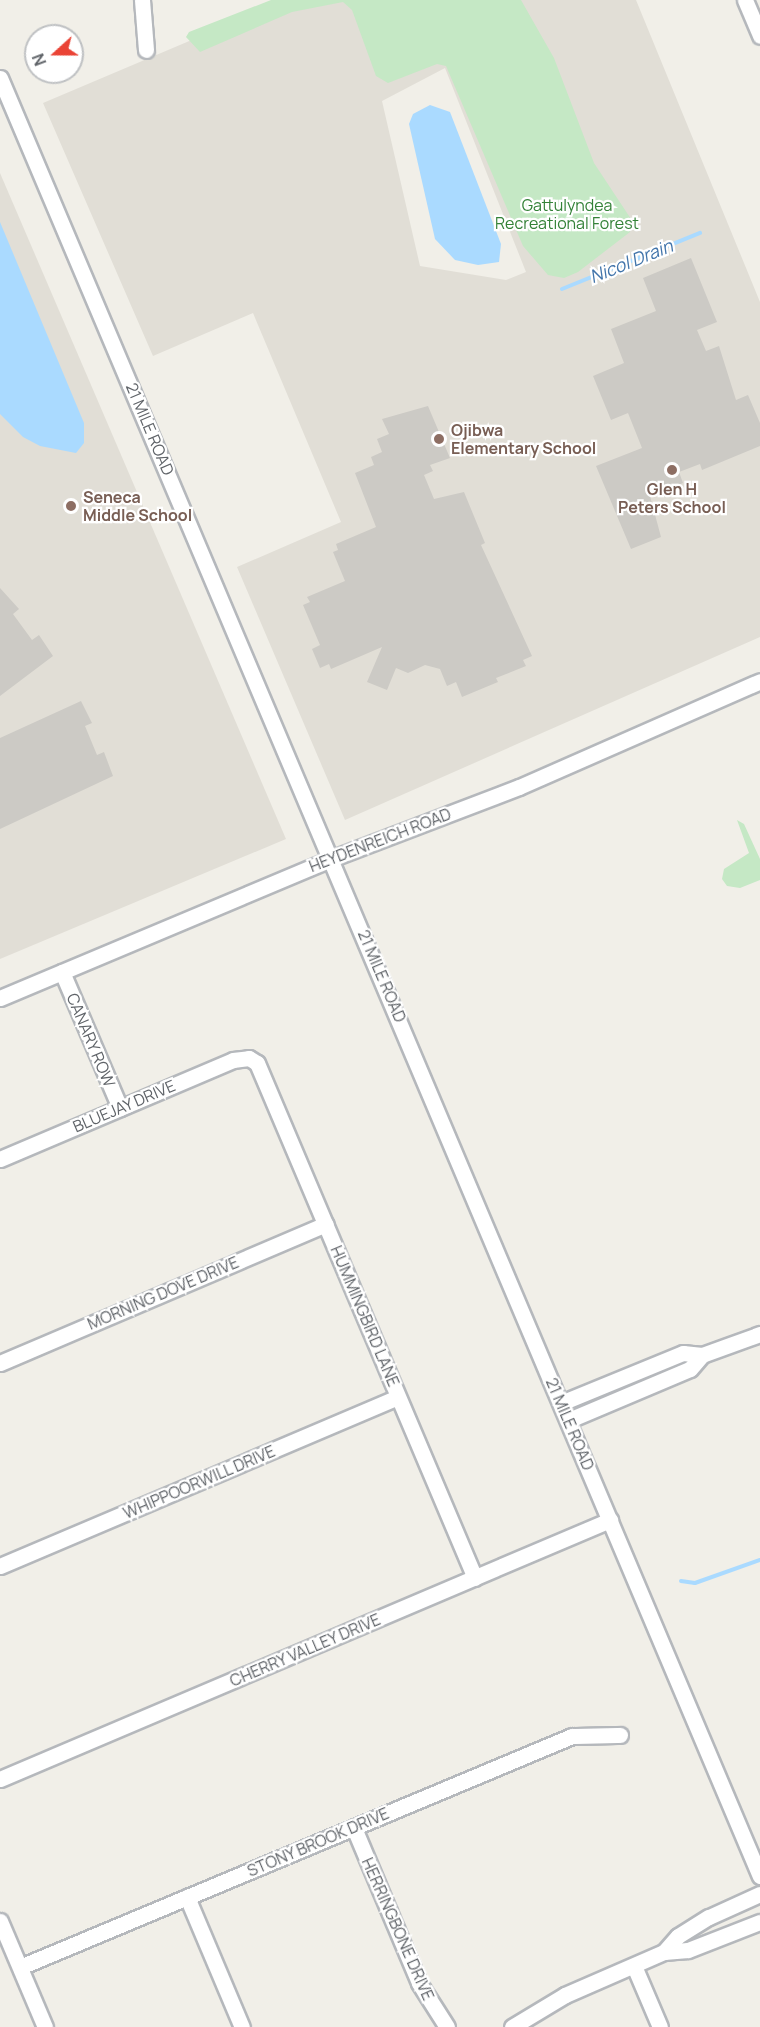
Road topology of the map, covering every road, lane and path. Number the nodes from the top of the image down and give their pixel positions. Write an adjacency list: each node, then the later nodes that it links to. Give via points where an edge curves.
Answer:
1 (142, 0): 4 (street)
2 (745, 0): 3 (street)
3 (760, 36)
4 (146, 50)
5 (0, 78): 7 (street, 21 MILE ROAD)
6 (760, 681): 7 (street, HEYDENREICH ROAD, via 519,787)
7 (333, 858): 8 (street, HEYDENREICH ROAD); 18 (street, 21 MILE ROAD)
8 (62, 972): 9 (street, HEYDENREICH ROAD); 11 (street, CANARY ROW)
9 (0, 998)
10 (249, 1058): 11 (street, BLUEJAY DRIVE, via 233,1060); 13 (street, HUMMINGBIRD LANE, via 262,1072)
11 (120, 1108): 12 (street, BLUEJAY DRIVE)
12 (0, 1159)
13 (326, 1224): 16 (street, MORNING DOVE DRIVE); 17 (street, HUMMINGBIRD LANE)
14 (760, 1334): 15 (street)
15 (702, 1355): 18 (street, via 683,1353); 19 (street, via 690,1369)
16 (0, 1362)
17 (398, 1397): 21 (street, WHIPPOORWILL DRIVE); 22 (street, HUMMINGBIRD LANE)
18 (561, 1403): 19 (street, 21 MILE ROAD)
19 (568, 1420): 20 (street, 21 MILE ROAD)
20 (610, 1520): 22 (street, CHERRY VALLEY DRIVE); 26 (street, 21 MILE ROAD)
21 (0, 1566)
22 (475, 1578): 24 (street, CHERRY VALLEY DRIVE)
23 (620, 1735): 25 (street, STONY BROOK DRIVE, via 572,1736)
24 (0, 1779)
25 (354, 1827): 28 (street, STONY BROOK DRIVE); 36 (street, HERRINGBONE DRIVE, via 419,1983)
26 (760, 1876)
27 (760, 1894): 31 (street, via 678,1936)
28 (187, 1897): 33 (street, STONY BROOK DRIVE); 35 (street)
29 (0, 1921): 33 (street)
30 (760, 1922): 31 (street, via 688,1950)
31 (664, 1952): 32 (street)
32 (634, 1966): 37 (street, via 565,1995); 38 (street)
33 (20, 1967): 34 (street)
34 (45, 2027)
35 (242, 2027)
36 (447, 2027)
37 (512, 2027)
38 (660, 2027)

